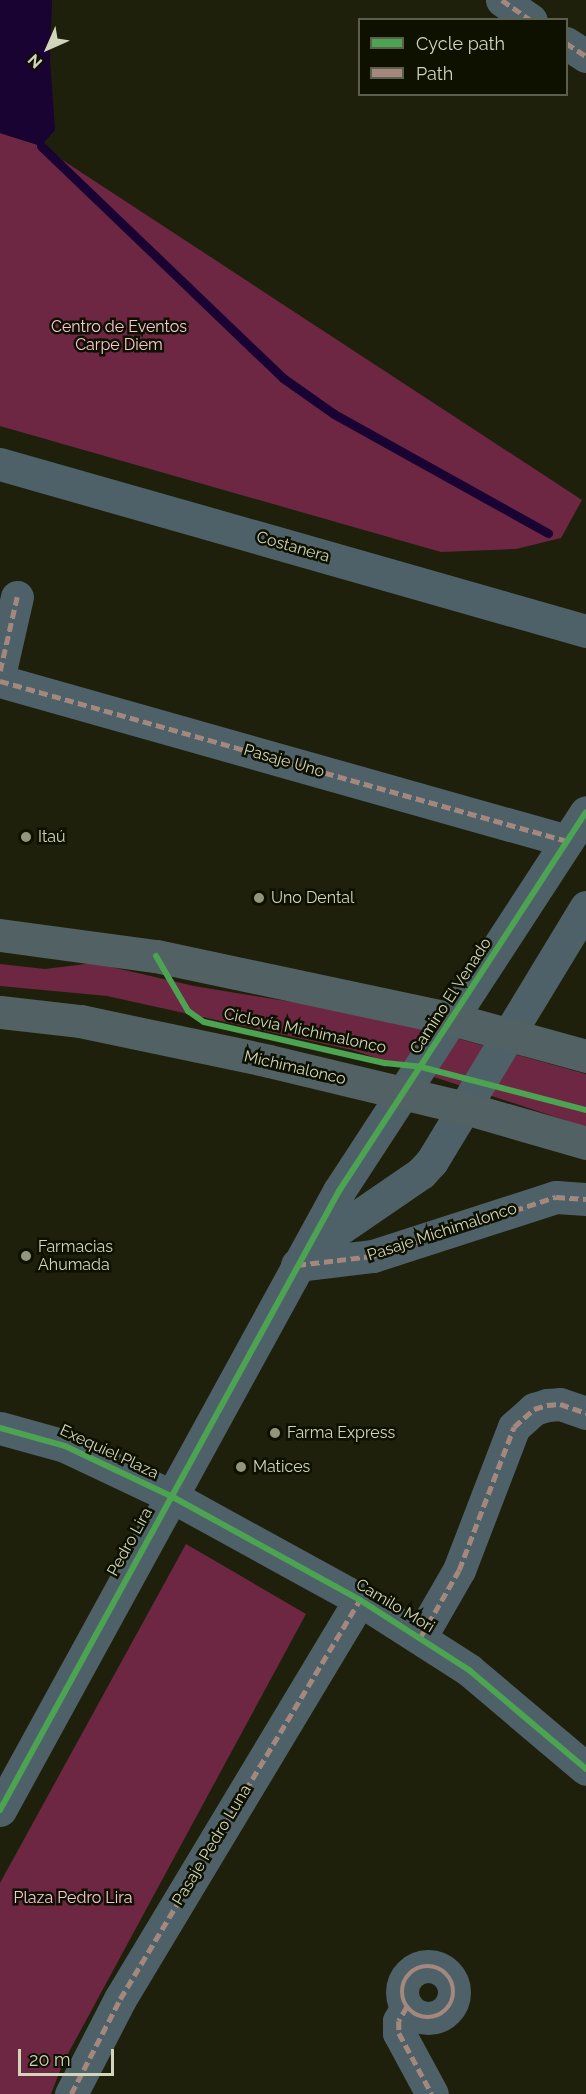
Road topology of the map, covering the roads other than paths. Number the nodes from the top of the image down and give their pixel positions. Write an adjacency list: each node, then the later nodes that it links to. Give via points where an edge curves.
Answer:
1 (502, 0): 2 (street)
2 (528, 18)
3 (568, 44): 4 (street)
4 (586, 56)
5 (0, 464): 7 (street, Costanera)
6 (17, 597): 8 (street)
7 (586, 631)
8 (0, 671)
9 (0, 681): 11 (street, Pasaje Uno)
10 (586, 812): 11 (street, Camino El Venado)
11 (567, 842): 15 (street, Camino El Venado)
12 (586, 907): 16 (street)
13 (0, 935): 15 (main road, via 156,956)
14 (0, 1012): 18 (main road, Michimalonco, via 80,1021 152,1035)
15 (452, 1019): 16 (main road); 18 (street, Camino El Venado)
16 (509, 1033): 17 (main road); 19 (street)
17 (586, 1056)
18 (403, 1095): 19 (main road, Michimalonco); 22 (street, Camino El Venado, via 339,1191)
19 (465, 1108): 20 (main road, Michimalonco); 22 (street, via 444,1145 421,1173)
20 (586, 1143)
21 (586, 1199): 22 (street, Pasaje Michimalonco, via 556,1197 373,1256)
22 (299, 1261): 25 (street, Pedro Lira)
23 (586, 1413): 27 (street, via 560,1404 547,1405 534,1409 514,1426 467,1552)
24 (0, 1428): 25 (street, Exequiel Plaza, via 65,1446)
25 (171, 1496): 26 (street, Camilo Mori); 29 (street, Pedro Lira)
26 (360, 1600): 27 (street, Camilo Mori); 31 (street, Pasaje Pedro Luna, via 120,1999)
27 (421, 1636): 28 (street, Camilo Mori, via 512,1703)
28 (586, 1769)
29 (0, 1810)
30 (406, 2007): 32 (street, via 399,2032)
31 (71, 2094)
32 (432, 2094)

